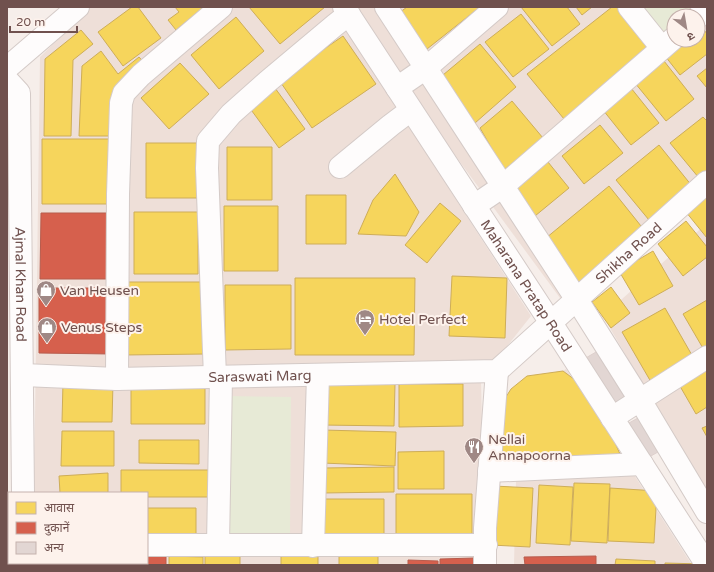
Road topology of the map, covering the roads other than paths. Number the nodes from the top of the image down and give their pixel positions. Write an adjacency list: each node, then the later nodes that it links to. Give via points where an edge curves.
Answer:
1 (78, 7): 9 (street)
2 (221, 7): 25 (street, via 141,75 124,93 118,194)
3 (386, 7): 10 (street)
4 (497, 7): 10 (street)
5 (630, 7): 7 (street)
6 (346, 11): 12 (street, Maharana Pratap Road); 24 (street, via 335,25 231,114 208,141 207,168)
7 (666, 41)
8 (666, 45): 16 (street)
9 (7, 68)
10 (426, 68): 12 (street); 16 (street)
11 (7, 80): 22 (street, Ajmal Khan Road, via 19,93)
12 (397, 88): 13 (street, Maharana Pratap Road)
13 (411, 110): 14 (street); 17 (street, Maharana Pratap Road)
14 (340, 167)
15 (707, 182): 18 (street, Shikha Road)
16 (502, 187): 17 (street); 18 (street)
17 (474, 206): 19 (street, Maharana Pratap Road)
18 (577, 300): 19 (street, Shikha Road); 26 (street)
19 (550, 323): 21 (street); 27 (street, Maharana Pratap Road)
20 (707, 357): 26 (street)
21 (497, 371): 23 (street, Saraswati Marg); 29 (street)
22 (23, 375): 25 (street, Saraswati Marg); 30 (street, Ajmal Khan Road)
23 (318, 375): 24 (street, Saraswati Marg); 35 (street)
24 (218, 377): 25 (street, Saraswati Marg); 33 (street)
25 (117, 379)
26 (640, 400): 27 (street); 31 (street)
27 (612, 418): 28 (street, Maharana Pratap Road)
28 (642, 464): 29 (street); 32 (street, Maharana Pratap Road)
29 (490, 471): 36 (street, via 485,528)
30 (18, 484)
31 (706, 510): 32 (street)
32 (681, 525): 37 (street, Maharana Pratap Road)
33 (218, 545): 34 (street); 35 (street)
34 (148, 546)
35 (313, 546): 36 (street)
36 (486, 555)
37 (707, 565)

